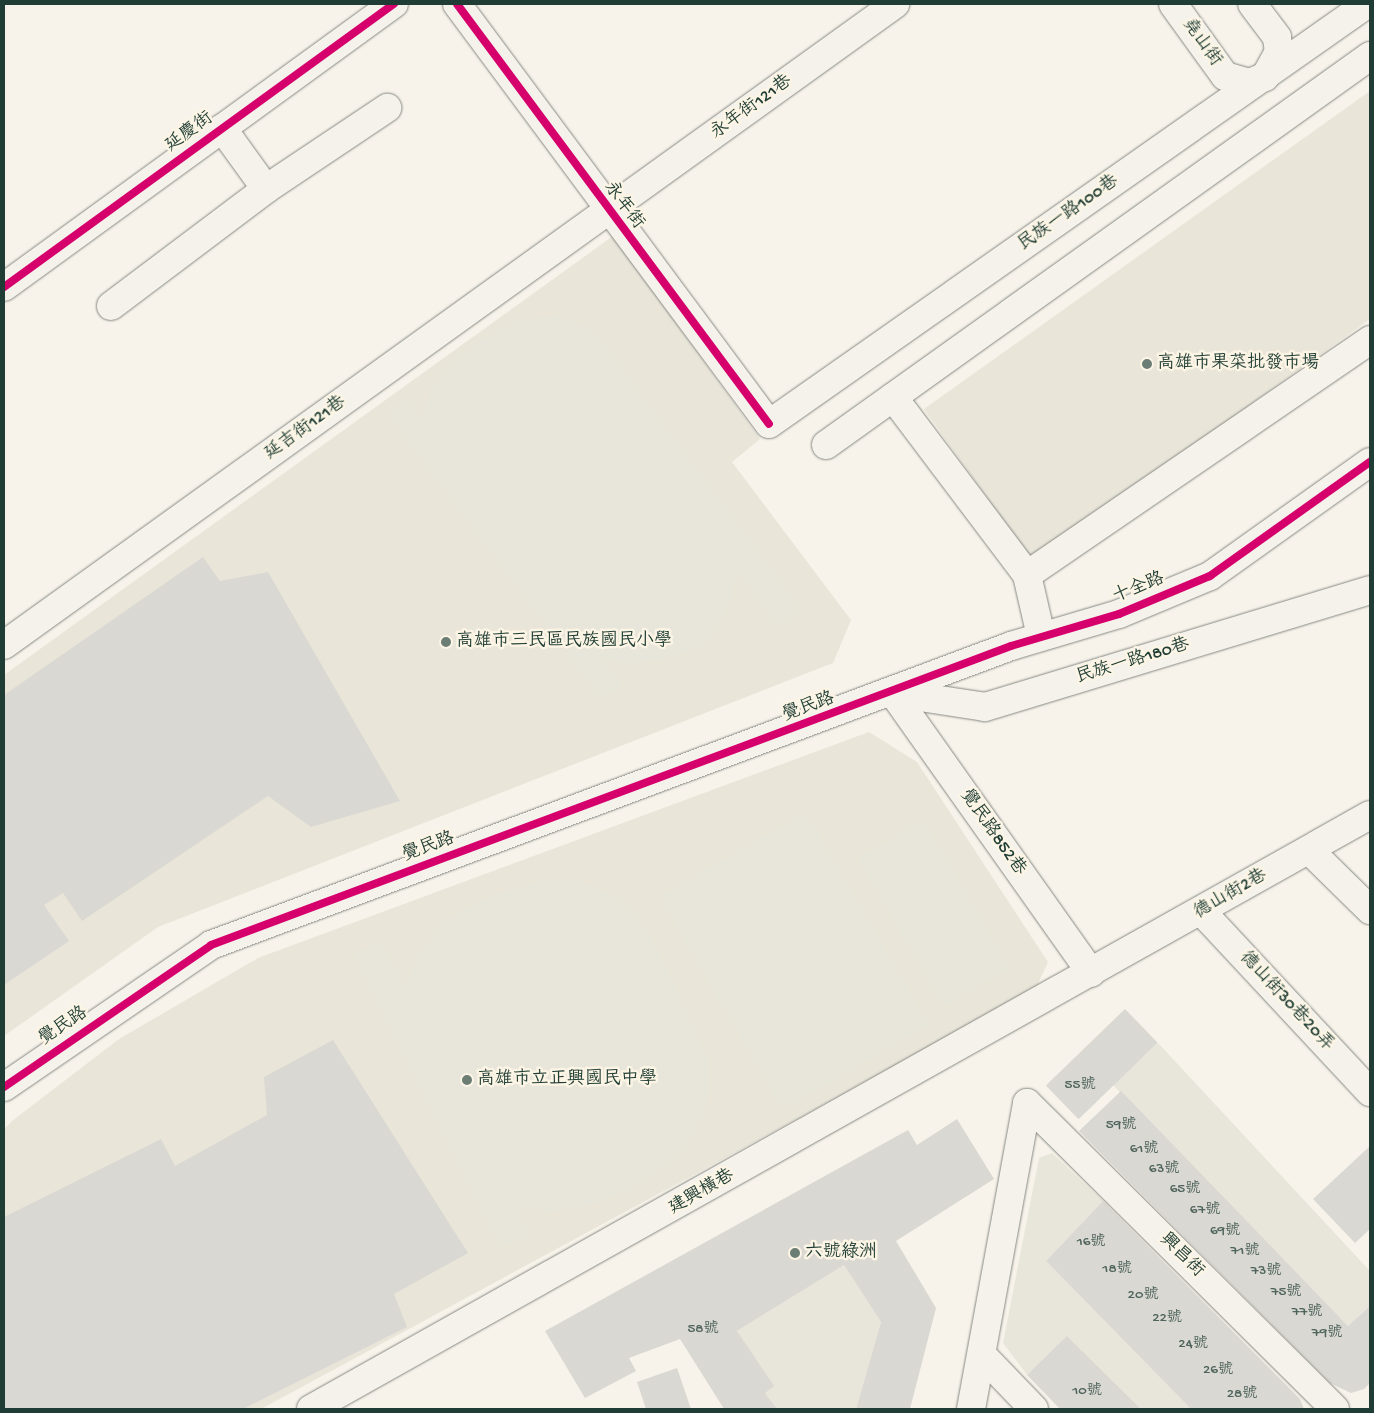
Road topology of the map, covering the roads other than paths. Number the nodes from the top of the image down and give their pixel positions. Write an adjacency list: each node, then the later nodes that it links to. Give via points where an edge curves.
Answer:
1 (394, 4): 11 (street, 延慶街)
2 (457, 4): 13 (street, 永年街)
3 (896, 4): 13 (street, 永年街121巷)
4 (1173, 4): 8 (street, 堯山街, via 1225,76 1249,83)
5 (1252, 4): 8 (street, via 1277,37 1276,62)
6 (1367, 4): 8 (street, 民族一路100巷)
7 (1370, 56): 10 (street)
8 (1265, 77): 10 (street); 18 (street, 民族一路100巷)
9 (387, 108): 12 (street)
10 (1290, 113): 17 (street)
11 (222, 128): 12 (street); 14 (street, 延慶街)
12 (266, 189): 15 (street)
13 (609, 212): 18 (street, 永年街); 24 (street, 延吉街121巷)
14 (4, 288)
15 (111, 306)
16 (1370, 340): 21 (street)
17 (892, 397): 19 (street); 21 (street)
18 (769, 424)
19 (826, 445)
20 (1370, 462): 23 (street, 十全路, via 1210,576 1119,614)
21 (1027, 575): 23 (street)
22 (1370, 590): 25 (street, 民族一路180巷, via 985,707)
23 (1041, 636): 25 (street, 十全路)
24 (4, 645)
25 (892, 693): 30 (street, 覺民路852巷); 31 (street, 覺民路, via 211,945)
26 (1370, 815): 27 (street, 德山街2巷)
27 (1309, 850): 28 (street); 29 (street, 德山街2巷)
28 (1370, 910)
29 (1202, 912): 30 (street, 德山街2巷); 32 (street, 德山街30巷20弄)
30 (1091, 973): 34 (street, 建興橫巷)
31 (4, 1087)
32 (1370, 1092)
33 (982, 1354): 35 (street); 36 (street); 37 (street, 興昌街, via 1027,1103)
34 (311, 1409)
35 (971, 1409)
36 (1034, 1409)
37 (1335, 1409)

